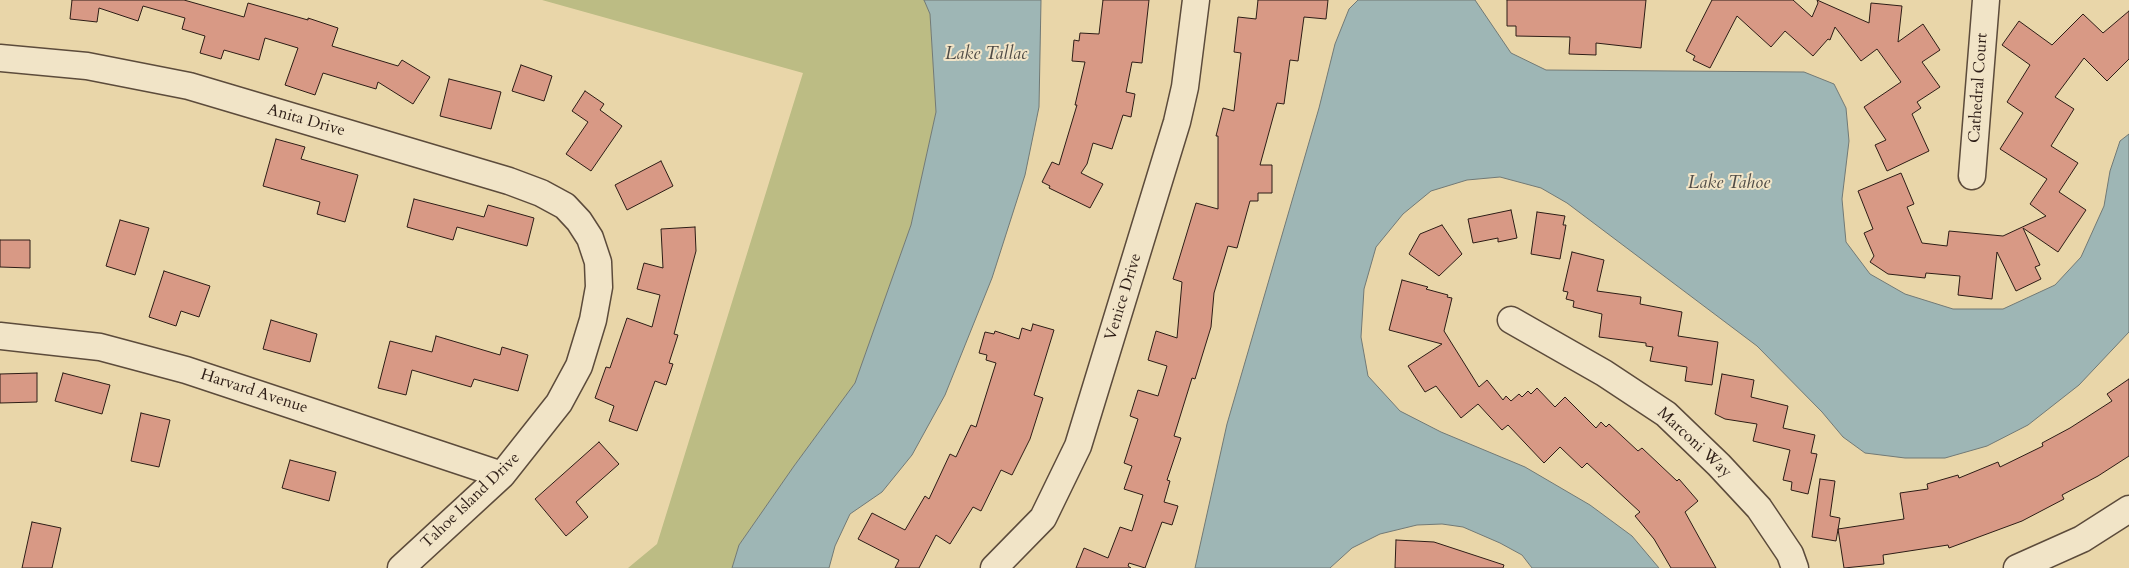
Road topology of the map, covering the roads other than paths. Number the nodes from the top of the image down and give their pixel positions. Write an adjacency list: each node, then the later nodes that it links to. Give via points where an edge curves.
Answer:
1 (1196, 0): 11 (street, Venice Drive, via 1185,87 1177,122 1078,446 1043,518)
2 (1986, 0): 4 (street, Cathedral Court)
3 (0, 58): 5 (street, Anita Drive, via 87,66 189,86 510,181 565,206)
4 (1972, 176)
5 (590, 238): 8 (street, Tahoe Island Drive, via 598,262 598,287 593,320 578,366 559,403)
6 (1511, 320): 12 (street, Marconi Way, via 1604,373 1666,414 1720,465 1759,508 1790,554)
7 (0, 336): 8 (street, Harvard Avenue, via 100,347 186,370)
8 (502, 475): 10 (street, Tahoe Island Drive)
9 (2129, 509): 13 (street, via 2082,539)
10 (401, 568)
11 (994, 568)
12 (1795, 568)
13 (2017, 568)

